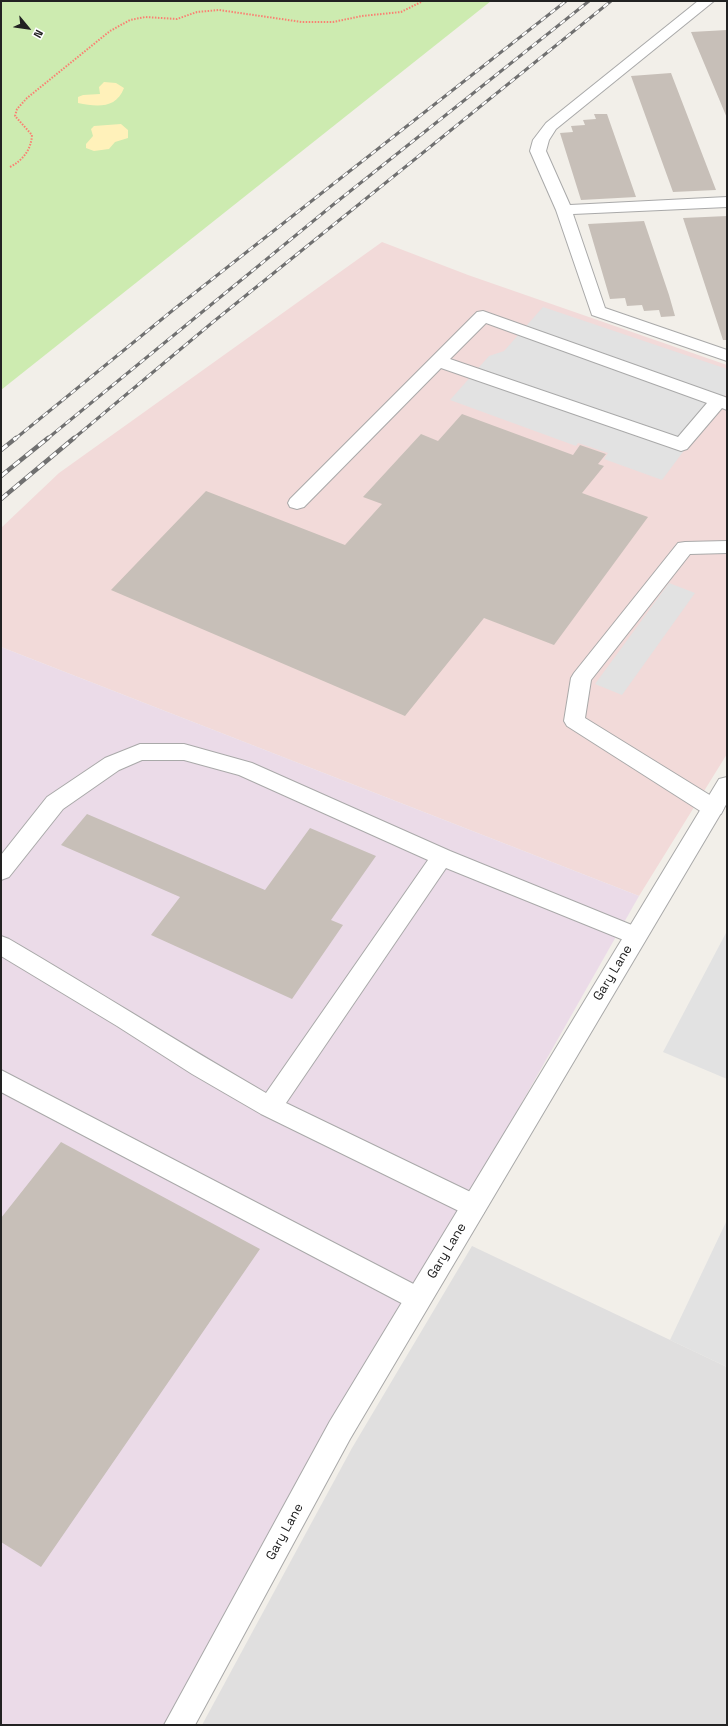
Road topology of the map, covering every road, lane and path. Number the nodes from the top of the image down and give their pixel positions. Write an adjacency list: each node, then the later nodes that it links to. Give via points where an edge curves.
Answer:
1 (423, 1): 3 (path, via 401,12 333,22 302,22 219,10 197,12 177,18 145,16 130,20 110,31 27,98 17,109 15,116 32,135 32,146 19,163)
2 (707, 1): 5 (street, via 551,126 538,151)
3 (10, 167)
4 (727, 202): 5 (street)
5 (564, 210): 6 (street, via 598,311)
6 (727, 356)
7 (439, 361): 8 (street, via 681,445); 8 (street, via 483,316); 9 (street)
8 (723, 403)
9 (297, 503)
10 (727, 547): 12 (street, via 685,548 581,678 574,721)
11 (727, 785): 12 (street, Gary Lane)
12 (713, 808): 15 (street, Gary Lane)
13 (442, 857): 14 (street, via 245,768 184,752 140,752 112,764 56,803); 15 (street); 18 (street)
14 (1, 871)
15 (636, 936): 19 (street, Gary Lane)
16 (1, 945): 18 (street)
17 (1, 1080): 20 (street)
18 (270, 1107): 19 (street)
19 (474, 1206): 20 (street, Gary Lane)
20 (418, 1299): 21 (street, Gary Lane, via 340,1430)
21 (179, 1725)

